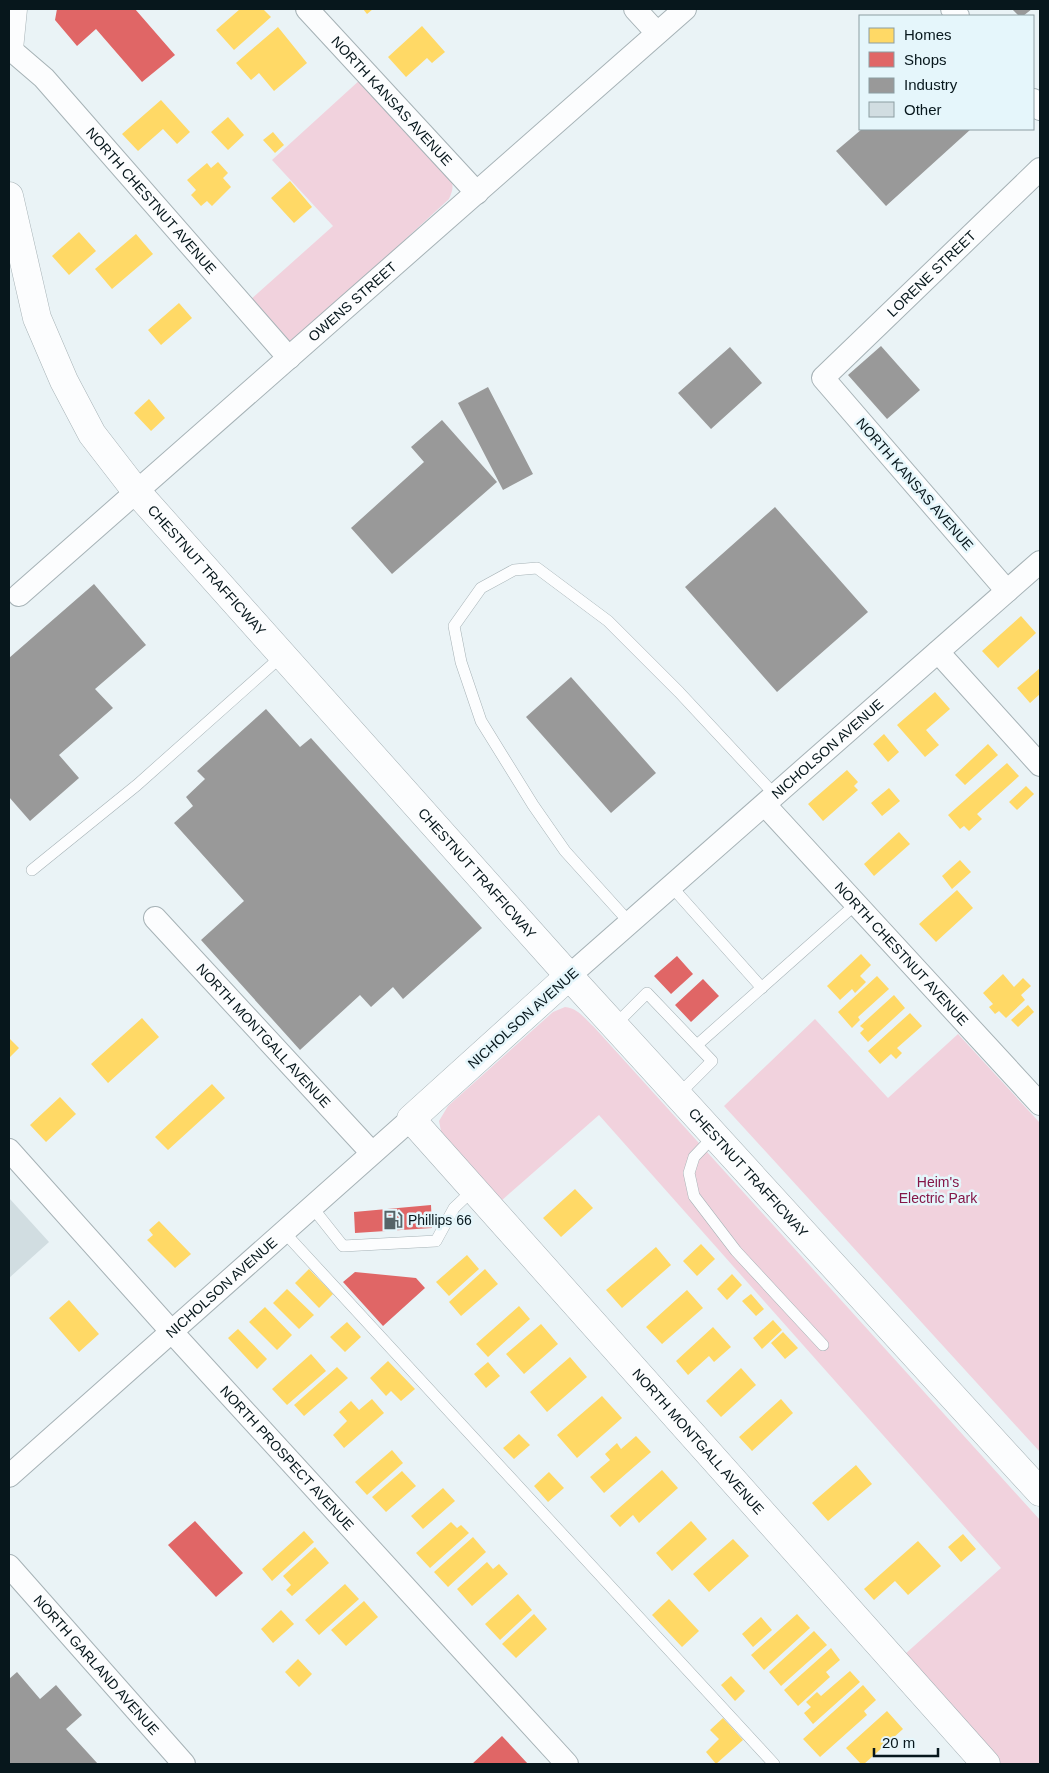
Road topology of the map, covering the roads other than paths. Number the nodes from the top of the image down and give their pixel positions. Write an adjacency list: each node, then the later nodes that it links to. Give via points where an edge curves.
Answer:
1 (13, 9): 6 (street)
2 (307, 9): 8 (street, NORTH KANSAS AVENUE)
3 (635, 9): 5 (street)
4 (685, 9): 5 (street, OWENS STREET)
5 (657, 33): 8 (street, OWENS STREET)
6 (9, 48): 10 (street, NORTH CHESTNUT AVENUE, via 44,78)
7 (1040, 169): 11 (street, LORENE STREET)
8 (477, 193): 10 (street, OWENS STREET)
9 (9, 196): 12 (street, CHESTNUT TRAFFICWAY, via 37,318 64,381 92,434)
10 (289, 358): 12 (street, OWENS STREET)
11 (823, 378): 14 (street, NORTH KANSAS AVENUE)
12 (136, 491): 15 (street, OWENS STREET); 17 (street, CHESTNUT TRAFFICWAY)
13 (1040, 562): 14 (street, NICHOLSON AVENUE)
14 (1007, 591): 16 (street, NICHOLSON AVENUE)
15 (19, 595)
16 (938, 652): 18 (street); 19 (street, NICHOLSON AVENUE)
17 (282, 654): 20 (lane, via 137,785); 25 (street, CHESTNUT TRAFFICWAY)
18 (1040, 765)
19 (770, 800): 21 (street, NICHOLSON AVENUE); 22 (street, NORTH CHESTNUT AVENUE); 24 (lane, via 679,692 608,621 537,568 514,570 481,588 454,626 461,662 481,721 565,851)
20 (32, 870)
21 (671, 886): 24 (street, NICHOLSON AVENUE); 26 (lane)
22 (856, 904): 26 (lane); 30 (street, NORTH CHESTNUT AVENUE)
23 (155, 918): 34 (street, NORTH MONTGALL AVENUE)
24 (630, 923): 25 (street, NICHOLSON AVENUE)
25 (570, 976): 27 (street, CHESTNUT TRAFFICWAY); 31 (street, NICHOLSON AVENUE)
26 (762, 988): 28 (lane)
27 (614, 1025): 28 (lane, via 647,993); 29 (street, CHESTNUT TRAFFICWAY)
28 (697, 1045): 29 (lane, via 712,1061)
29 (678, 1095): 32 (street, CHESTNUT TRAFFICWAY)
30 (1040, 1104)
31 (411, 1119): 34 (street, NICHOLSON AVENUE); 35 (street, NORTH MONTGALL AVENUE)
32 (715, 1135): 39 (lane, via 694,1157 689,1173 694,1196 736,1251); 41 (street, CHESTNUT TRAFFICWAY)
33 (9, 1150): 38 (street, NORTH PROSPECT AVENUE)
34 (372, 1153): 36 (street, NICHOLSON AVENUE)
35 (474, 1189): 36 (lane, via 454,1208 436,1241 343,1246); 46 (street, NORTH MONTGALL AVENUE)
36 (312, 1207): 37 (street, NICHOLSON AVENUE)
37 (284, 1232): 38 (street, NICHOLSON AVENUE); 45 (lane)
38 (171, 1331): 40 (street, NICHOLSON AVENUE); 44 (street, NORTH PROSPECT AVENUE)
39 (824, 1345)
40 (9, 1476)
41 (1040, 1492)
42 (9, 1566): 43 (street, NORTH GARLAND AVENUE)
43 (184, 1764)
44 (567, 1764)
45 (774, 1764)
46 (986, 1764)

